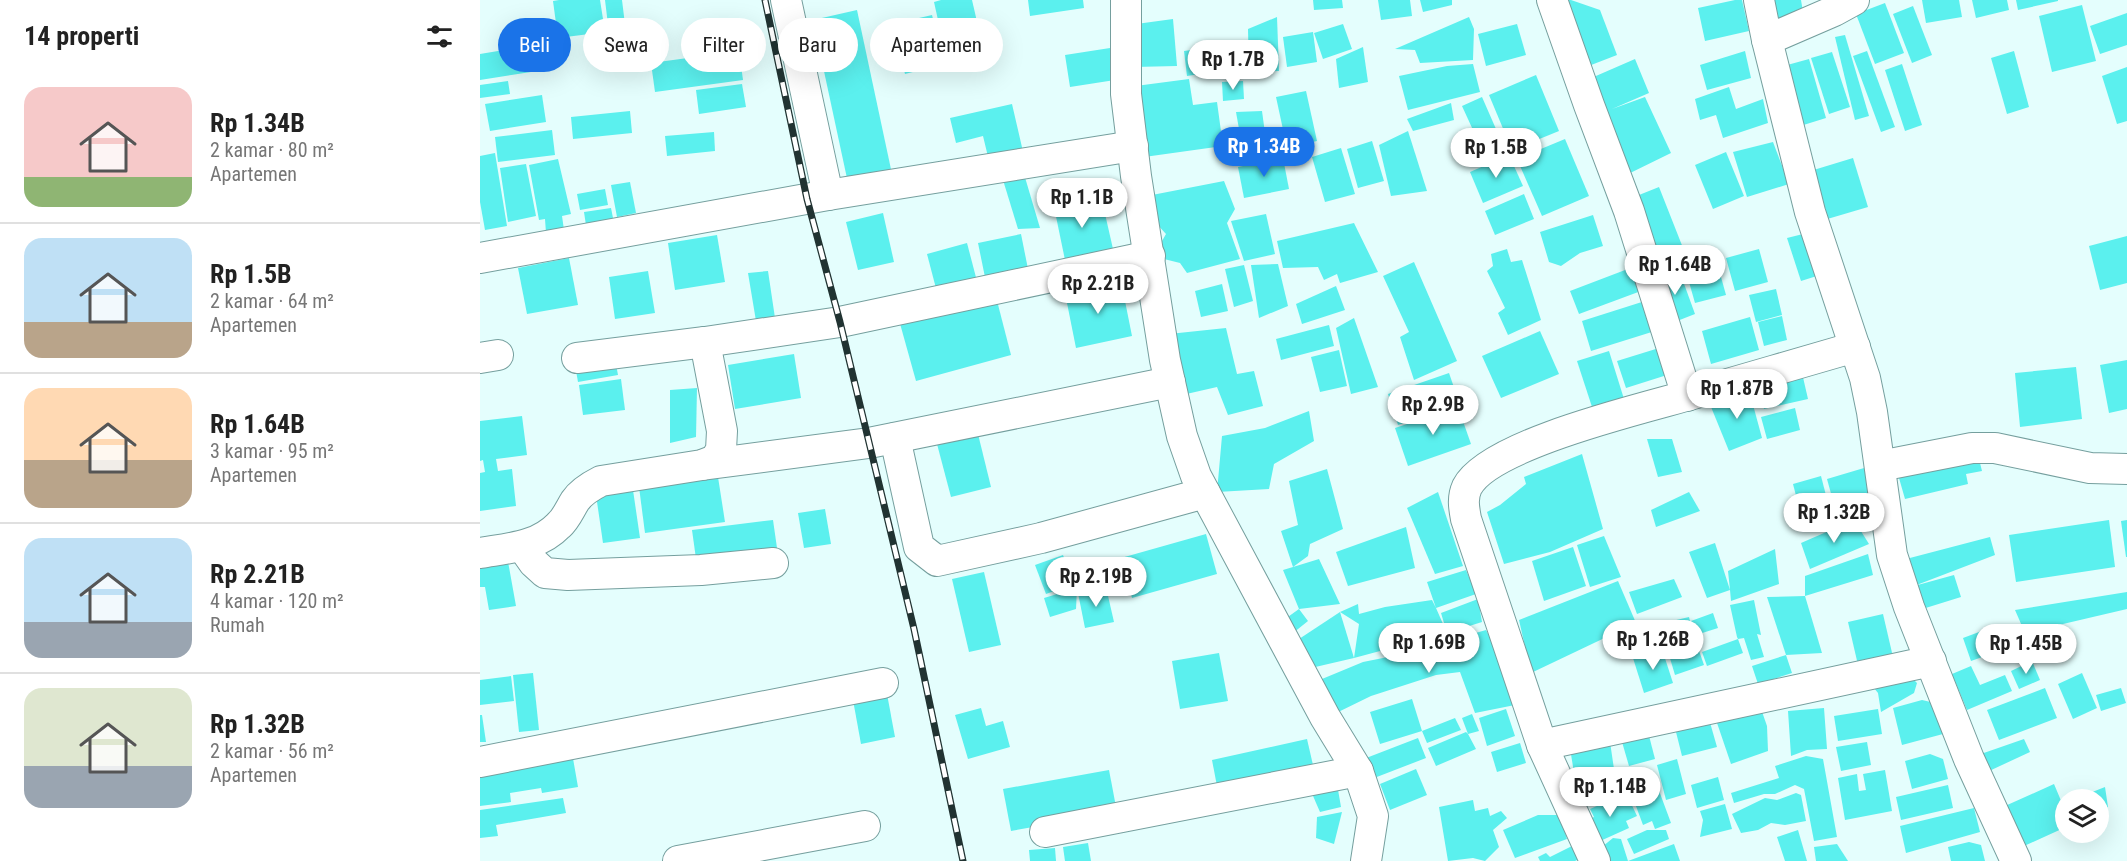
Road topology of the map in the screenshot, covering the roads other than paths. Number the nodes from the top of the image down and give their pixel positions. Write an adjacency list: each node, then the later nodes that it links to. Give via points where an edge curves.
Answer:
1 (786, 0): 8 (street)
2 (1126, 0): 7 (street, via 1126,94)
3 (1552, 0): 15 (street, via 1629,211)
4 (1759, 0): 6 (street)
5 (1854, 0): 6 (street)
6 (1767, 40): 12 (street, via 1810,213)
7 (1132, 146): 8 (street); 9 (street)
8 (828, 195): 10 (street)
9 (1150, 256): 11 (street, via 840,321); 14 (street)
10 (480, 258)
11 (705, 342): 13 (street); 17 (street, via 722,431 721,450 715,460)
12 (1856, 347): 15 (street); 18 (street)
13 (577, 358)
14 (1170, 382): 16 (street); 20 (street, via 1182,436)
15 (1687, 396): 26 (street, via 1598,420 1537,442 1493,462 1468,486 1463,500 1466,519)
16 (895, 438): 17 (street); 20 (street, via 919,547 938,561 1041,538)
17 (702, 465): 21 (street, via 601,481 576,499 561,524 544,538)
18 (1880, 466): 19 (street, via 1995,447 2091,468); 24 (street, via 1892,555)
19 (2127, 469)
20 (1206, 493): 28 (street, via 1325,717)
21 (522, 546): 22 (street); 23 (street, via 545,573 568,575)
22 (480, 553)
23 (773, 563)
24 (1931, 661): 26 (street); 34 (street)
25 (883, 682): 27 (street)
26 (1542, 745): 33 (street)
27 (480, 762)
28 (1359, 771): 30 (street); 32 (street, via 1372,816)
29 (865, 826): 31 (street)
30 (1045, 832)
31 (678, 861)
32 (1366, 861)
33 (1595, 861)
34 (2016, 861)

